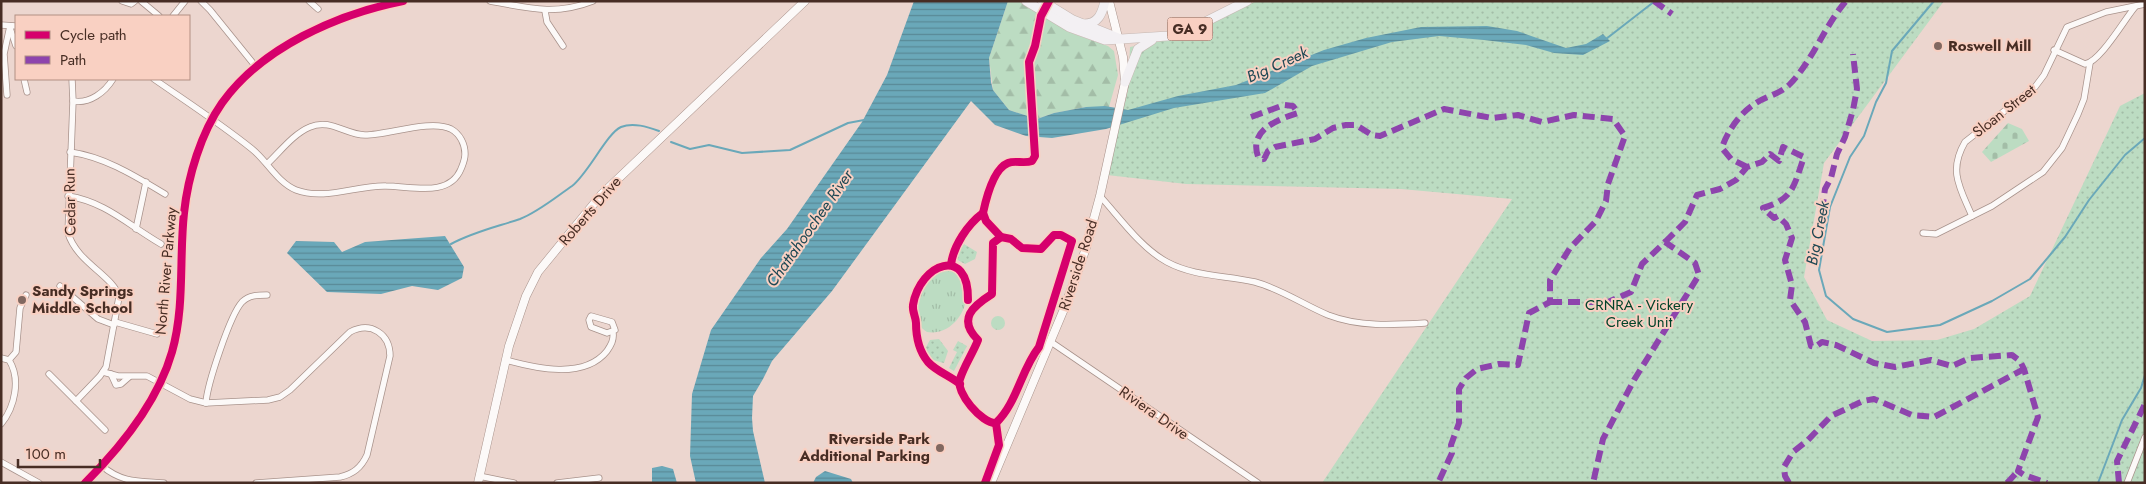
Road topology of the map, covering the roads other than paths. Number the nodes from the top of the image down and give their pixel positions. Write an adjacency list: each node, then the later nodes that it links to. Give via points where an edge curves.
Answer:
1 (122, 1): 2 (street, via 131,4)
2 (135, 1)
3 (141, 1): 20 (street)
4 (185, 1): 21 (street)
5 (201, 1): 31 (street)
6 (309, 1): 18 (street)
7 (403, 1): 31 (street, North River Parkway, via 330,24)
8 (490, 1): 19 (street)
9 (593, 1): 19 (street, via 566,10)
10 (804, 1): 61 (street, Roberts Drive, via 584,215 531,283)
11 (1026, 1): 25 (main road, GA 9, via 1092,36 1106,40)
12 (1042, 1): 22 (main road, GA 9)
13 (1105, 1): 22 (main road, via 1098,19)
14 (1109, 1): 25 (street, Riverside Road)
15 (1247, 1): 26 (main road, GA 9, via 1191,28)
16 (2144, 2): 17 (street, Sloan Street)
17 (2134, 7): 29 (street, Sloan Street, via 2072,23 2064,30); 30 (street, via 2103,51)
18 (318, 9)
19 (545, 11): 28 (street, via 547,22)
20 (158, 15)
21 (174, 15)
22 (1082, 24): 25 (main road, GA 9)
23 (1, 25): 24 (street)
24 (13, 26): 27 (street); 38 (street, via 4,54)
25 (1118, 38): 26 (main road, GA 9); 36 (street, Riverside Road)
26 (1158, 38): 36 (main road, via 1138,49)
27 (15, 39)
28 (563, 46)
29 (2054, 50): 30 (street); 47 (street, Sloan Street, via 2044,75 2035,87 1995,120 1973,133 1959,152 1956,164 1958,183)
30 (2090, 63): 47 (street, via 2084,99 2052,163 2009,197)
31 (256, 68): 40 (street, North River Parkway, via 234,88)
32 (24, 80): 37 (street)
33 (72, 80): 39 (street, Cedar Run)
34 (112, 80): 39 (street, via 92,98)
35 (155, 80): 40 (street)
36 (1125, 82): 46 (street, Riverside Road)
37 (27, 92)
38 (7, 95)
39 (73, 101): 41 (street, Cedar Run)
40 (212, 119): 42 (street, via 254,150); 64 (street, North River Parkway, via 197,156 184,210 178,323 172,354)
41 (70, 152): 43 (street, via 90,155); 45 (street, Cedar Run)
42 (267, 164): 42 (street, via 283,181 305,193 321,194 374,186 432,189 454,179 465,160 465,151 459,136 445,127 366,135 318,125 297,135)
43 (146, 182): 44 (street); 48 (street)
44 (165, 194)
45 (68, 196): 48 (street, via 102,205); 55 (street, Cedar Run, via 71,244 83,260 118,292)
46 (1100, 196): 54 (street, via 1151,250 1182,269 1257,283 1352,322); 58 (street, Riverside Road, via 1083,257)
47 (1972, 216): 49 (street, via 1936,234)
48 (136, 229): 50 (street)
49 (1923, 233)
50 (161, 244)
51 (60, 286): 55 (street, via 98,319)
52 (26, 295): 60 (street, via 20,308 16,352)
53 (267, 295): 66 (street, via 250,297 237,309 208,388)
54 (1425, 323)
55 (114, 324): 57 (street); 62 (street, Cedar Run)
56 (613, 333): 61 (street, via 613,340 603,355 577,367 546,370)
57 (157, 334)
58 (1051, 342): 81 (street, Riverside Road); 82 (street, Riviera Drive)
59 (1, 358): 60 (street)
60 (9, 360): 67 (street, via 16,374 16,383 12,406)
61 (506, 360): 73 (street, Roberts Drive)
62 (103, 372): 64 (street, via 111,374 116,385 129,377 147,376); 65 (street, Cedar Run)
63 (50, 374): 65 (street)
64 (160, 383): 66 (street, via 190,399); 71 (street, North River Parkway, via 140,416)
65 (76, 401): 68 (street)
66 (206, 403): 74 (street, via 280,397 350,332 363,327 376,330 387,340 390,356 367,455 352,473)
67 (1, 424)
68 (105, 430)
69 (2145, 437): 83 (street)
70 (1, 462): 75 (street)
71 (102, 466): 76 (street, North River Parkway); 77 (street, via 123,479)
72 (599, 478): 80 (street)
73 (478, 479): 79 (street)
74 (315, 481): 78 (street)
75 (39, 483)
76 (85, 483)
77 (164, 483)
78 (256, 483)
79 (514, 483)
80 (558, 483)
81 (991, 483)
82 (1258, 483)
83 (2127, 483)

